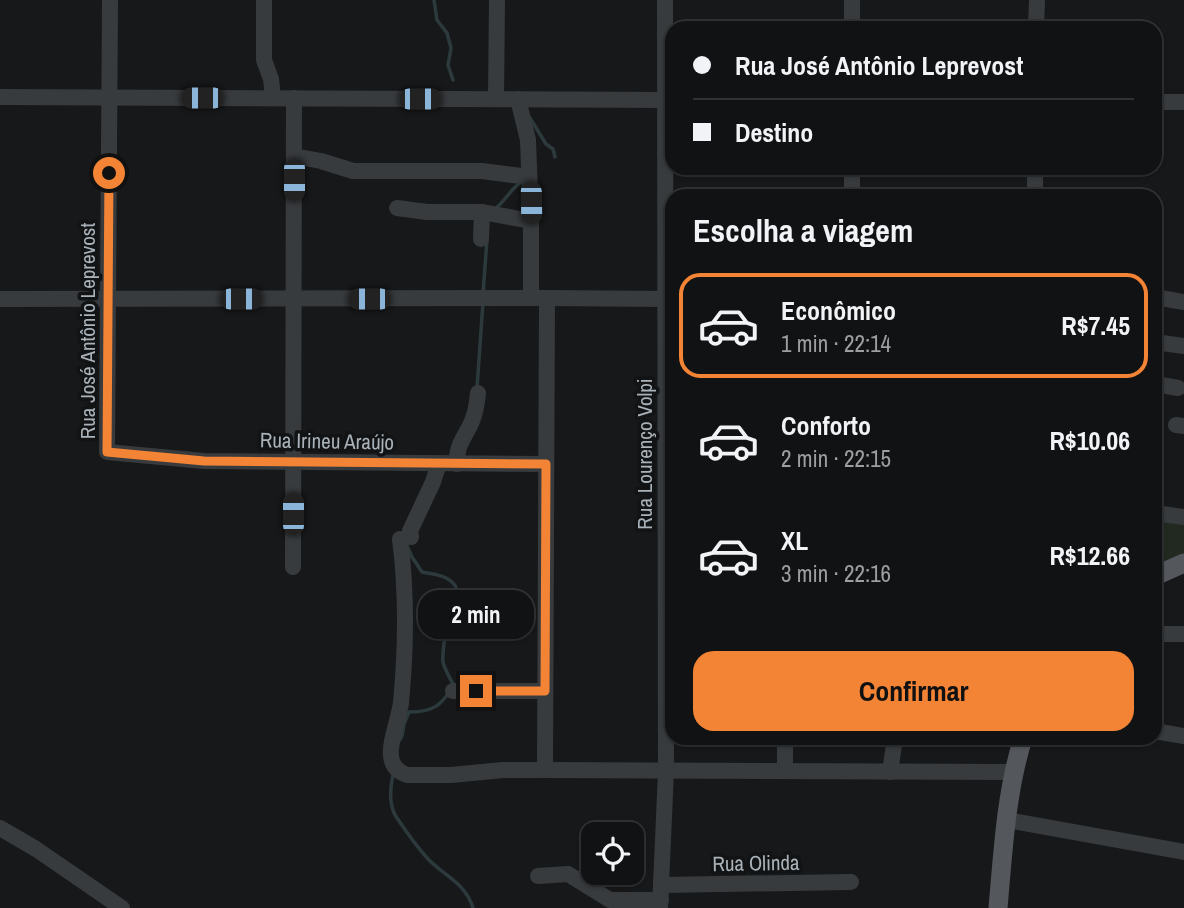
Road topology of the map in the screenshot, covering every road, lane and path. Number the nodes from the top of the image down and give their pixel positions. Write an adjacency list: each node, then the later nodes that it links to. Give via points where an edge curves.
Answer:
1 (110, 0): 11 (street, Rua José Antônio Leprevost)
2 (264, 0): 12 (street, via 264,60)
3 (497, 0): 14 (street)
4 (665, 0): 7 (street, Rua Lourenço Volpi)
5 (852, 0): 8 (street)
6 (1037, 0): 9 (street)
7 (666, 21)
8 (852, 21)
9 (1036, 21)
10 (0, 97): 11 (street)
11 (109, 97): 12 (street); 27 (street, Rua José Antônio Leprevost)
12 (273, 98): 13 (street)
13 (294, 98): 14 (street); 19 (street)
14 (496, 99): 15 (street)
15 (518, 99): 16 (street); 20 (street)
16 (665, 100)
17 (1162, 102): 18 (street)
18 (1184, 102)
19 (294, 156): 20 (street, via 353,171 482,171); 28 (street)
20 (529, 177): 23 (street)
21 (397, 208): 22 (street)
22 (482, 212): 23 (street); 24 (street)
23 (531, 221): 25 (street)
24 (481, 239)
25 (539, 298): 28 (street); 29 (street); 41 (street)
26 (0, 299): 27 (street)
27 (108, 299): 28 (street); 37 (street, Rua José Antônio Leprevost)
28 (294, 299): 38 (street)
29 (665, 299)
30 (1162, 299): 31 (street)
31 (1184, 302)
32 (1162, 343): 33 (street)
33 (1184, 346)
34 (1162, 385): 35 (street)
35 (1178, 388)
36 (478, 393): 40 (street, via 471,424 457,448)
37 (107, 452): 38 (street, Rua Irineu Araújo, via 204,461)
38 (294, 462): 39 (street, Rua Irineu Araújo); 45 (street)
39 (439, 463): 40 (street, Rua Irineu Araújo); 57 (street, via 406,538 401,702 392,763 407,775)
40 (457, 464): 41 (street, Rua Irineu Araújo)
41 (546, 464): 50 (street)
42 (1162, 514): 43 (street)
43 (1184, 517)
44 (1184, 563): 46 (main road)
45 (293, 566)
46 (1162, 573)
47 (1162, 634): 48 (street)
48 (1184, 634)
49 (453, 691): 50 (street)
50 (545, 691): 57 (street)
51 (1162, 732): 52 (street)
52 (1184, 736)
53 (666, 745): 58 (street, Rua Lourenço Volpi)
54 (785, 745): 59 (street)
55 (894, 745): 60 (street)
56 (1021, 745): 61 (main road)
57 (545, 770): 58 (street)
58 (666, 771): 59 (street); 67 (street, Rua Lourenço Volpi)
59 (785, 771): 60 (street)
60 (890, 772): 61 (street)
61 (1014, 772): 62 (main road)
62 (1007, 820): 64 (street); 69 (main road)
63 (0, 828): 68 (street)
64 (1184, 852)
65 (538, 876): 67 (street, Rua Olinda, via 568,874 610,900)
66 (851, 883): 67 (street, Rua Olinda)
67 (661, 898)
68 (122, 908)
69 (998, 908)

